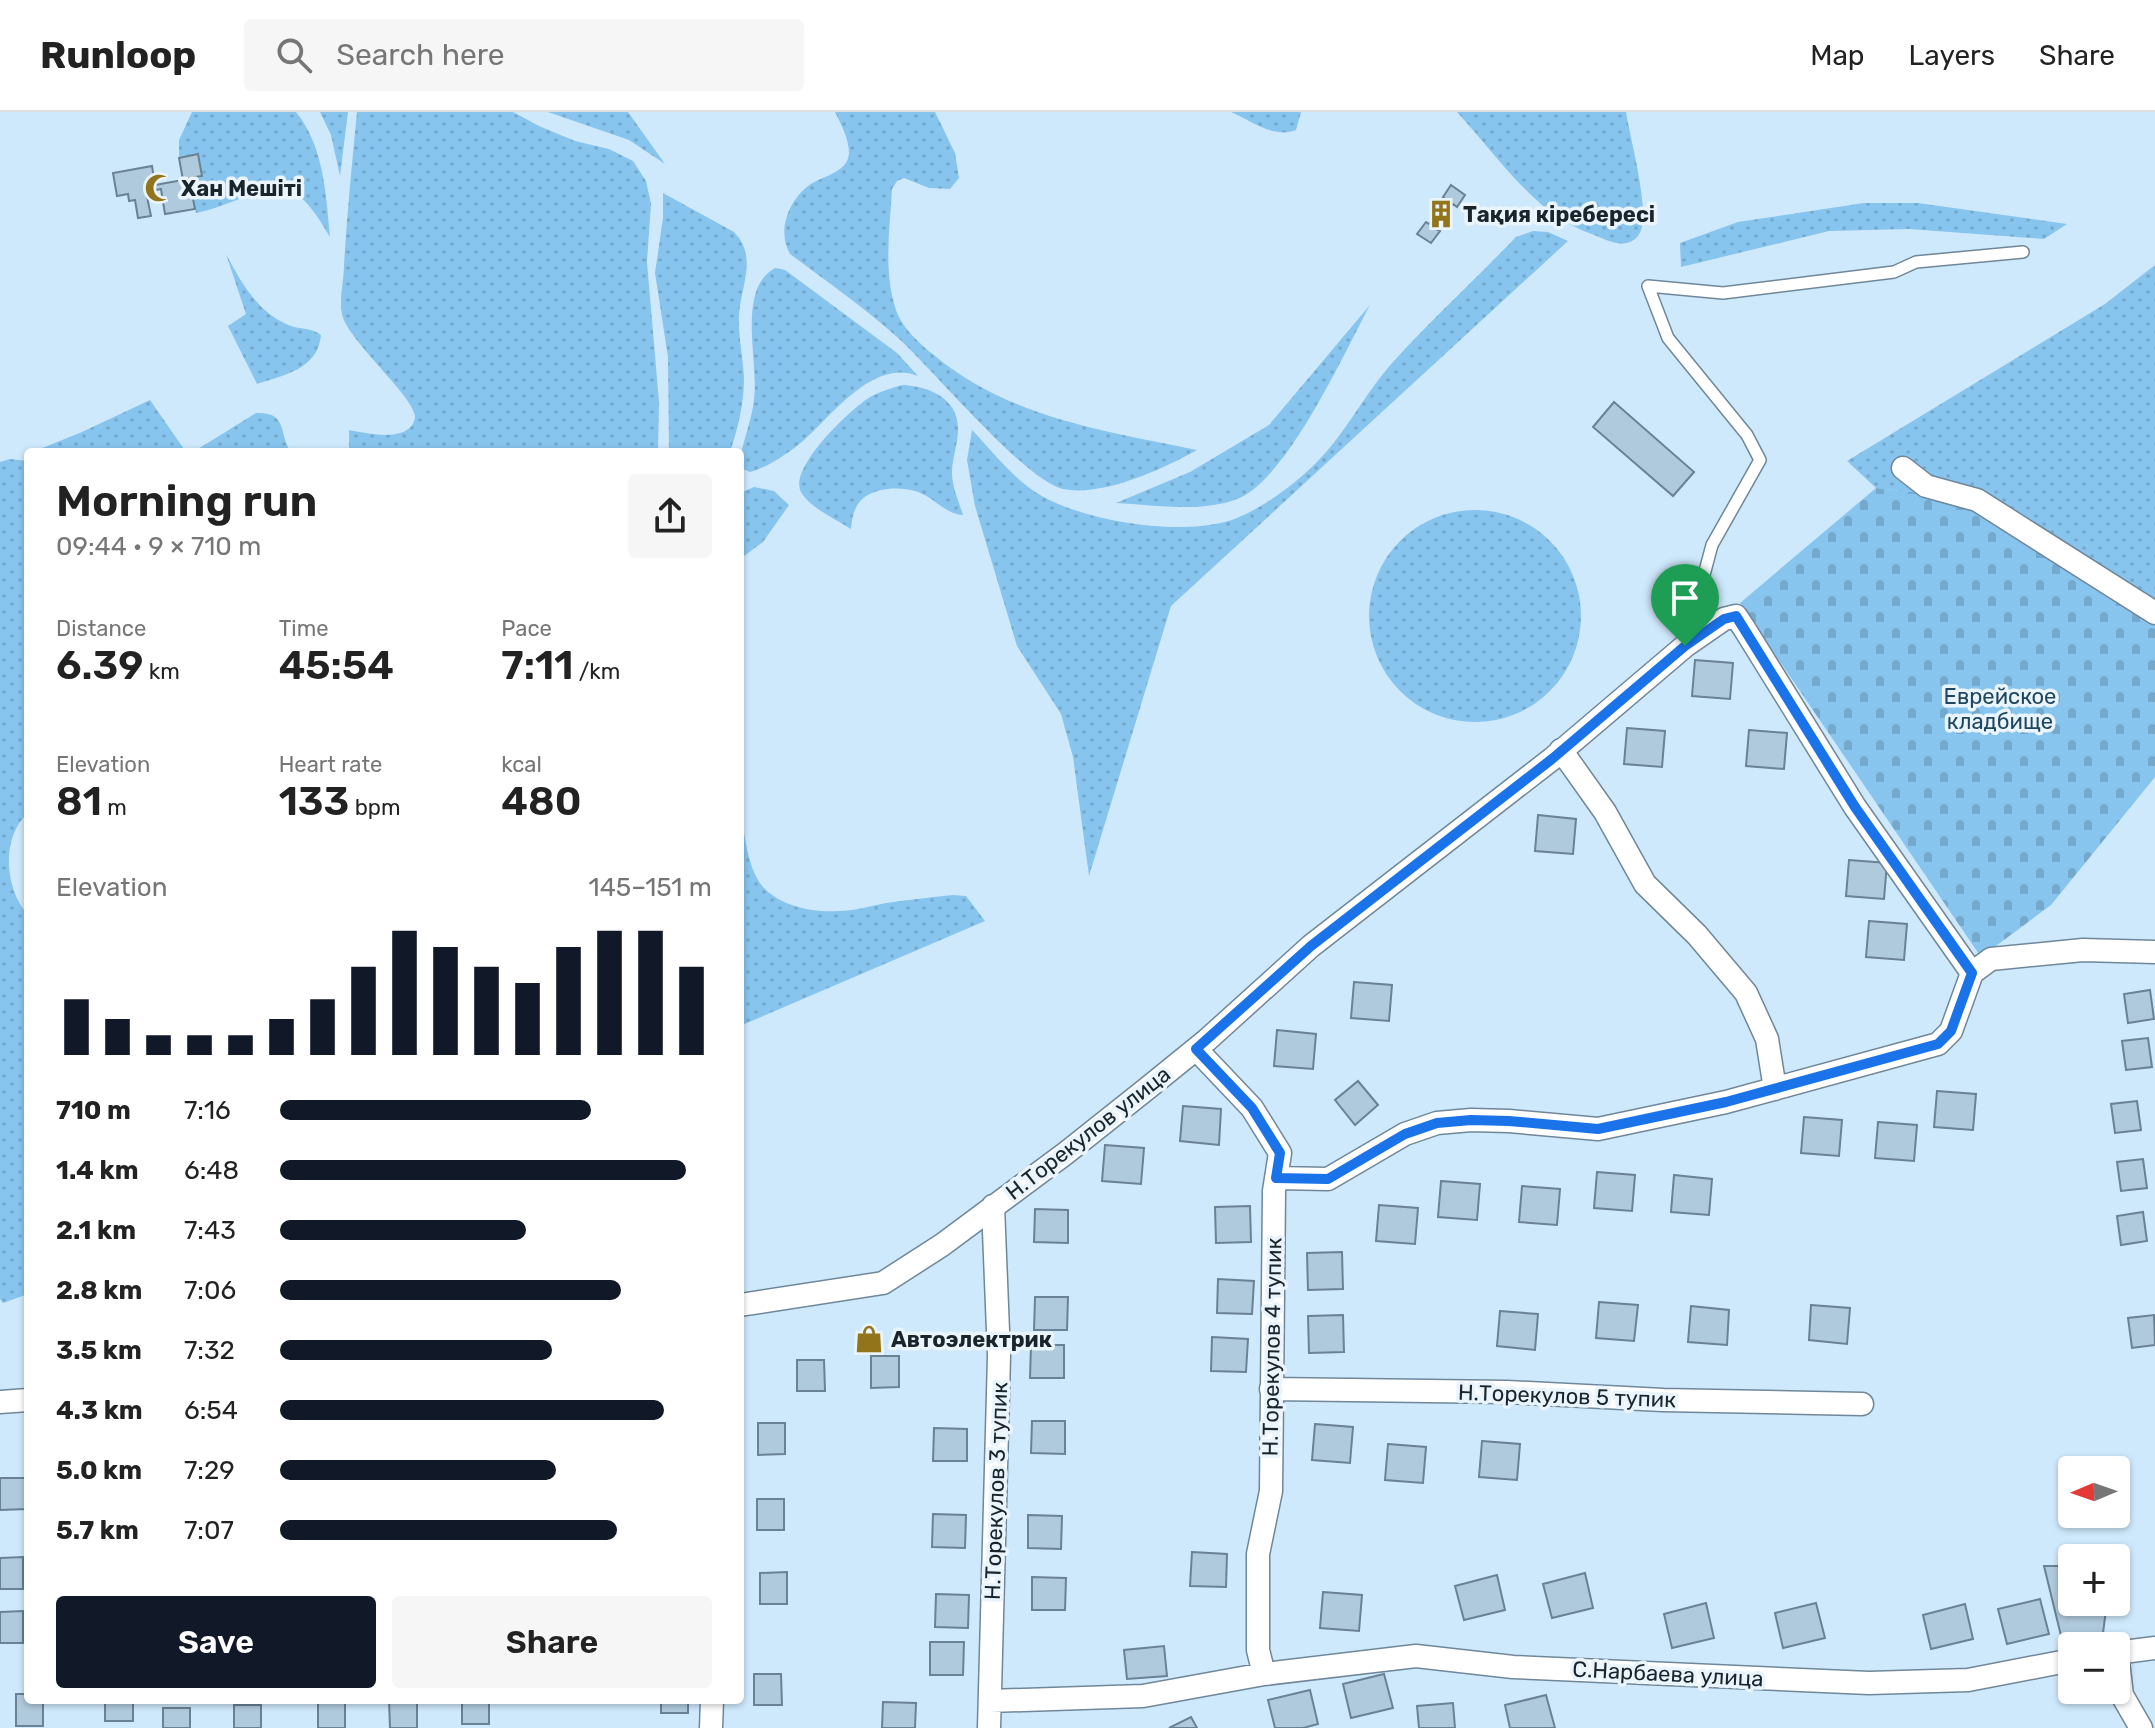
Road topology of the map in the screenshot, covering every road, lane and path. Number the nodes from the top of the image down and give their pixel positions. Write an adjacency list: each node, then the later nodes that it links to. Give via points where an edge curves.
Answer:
1 (2023, 252): 4 (lane, via 1916,262 1894,272 1723,293 1648,286 1668,338 1747,435 1760,460 1712,545)
2 (1903, 468): 3 (street, via 1926,486 1977,500)
3 (2155, 613)
4 (1685, 646): 5 (street, Н.Торекулов улица); 7 (street, Н.Торекулов улица, via 1736,616 1855,807)
5 (1561, 750): 8 (street, Н.Торекулов улица, via 1311,946); 9 (street, via 1605,812 1645,884 1746,993 1767,1039)
6 (2155, 952): 7 (street, via 2083,950 1991,959)
7 (1972, 973): 9 (street, via 1951,1031 1938,1044)
8 (1196, 1049): 10 (street, Н.Торекулов 4 тупик, via 1252,1108 1280,1153); 11 (street, Н.Торекулов улица)
9 (1775, 1089): 10 (street, via 1598,1129 1509,1121 1437,1123 1405,1134 1328,1179)
10 (1276, 1178): 13 (street, Н.Торекулов 4 тупик)
11 (993, 1206): 12 (street, Н.Торекулов улица, via 883,1283); 21 (street, Н.Торекулов 3 тупик, via 999,1356)
12 (744, 1304)
13 (1271, 1389): 16 (street, Н.Торекулов 5 тупик); 20 (street, Н.Торекулов 4 тупик, via 1271,1491 1258,1554 1258,1650)
14 (24, 1400): 15 (street)
15 (0, 1402)
16 (1862, 1404)
17 (2155, 1648): 18 (street)
18 (2130, 1651)
19 (2058, 1663): 20 (street, С.Нарбаева улица, via 1968,1680 1869,1683 1513,1667 1416,1656)
20 (1264, 1674): 21 (street, С.Нарбаева улица, via 1143,1696)
21 (990, 1701): 25 (street, Н.Торекулов 3 тупик)
22 (712, 1704): 24 (street)
23 (2127, 1704): 26 (street)
24 (711, 1728)
25 (989, 1728)
26 (2141, 1728)

